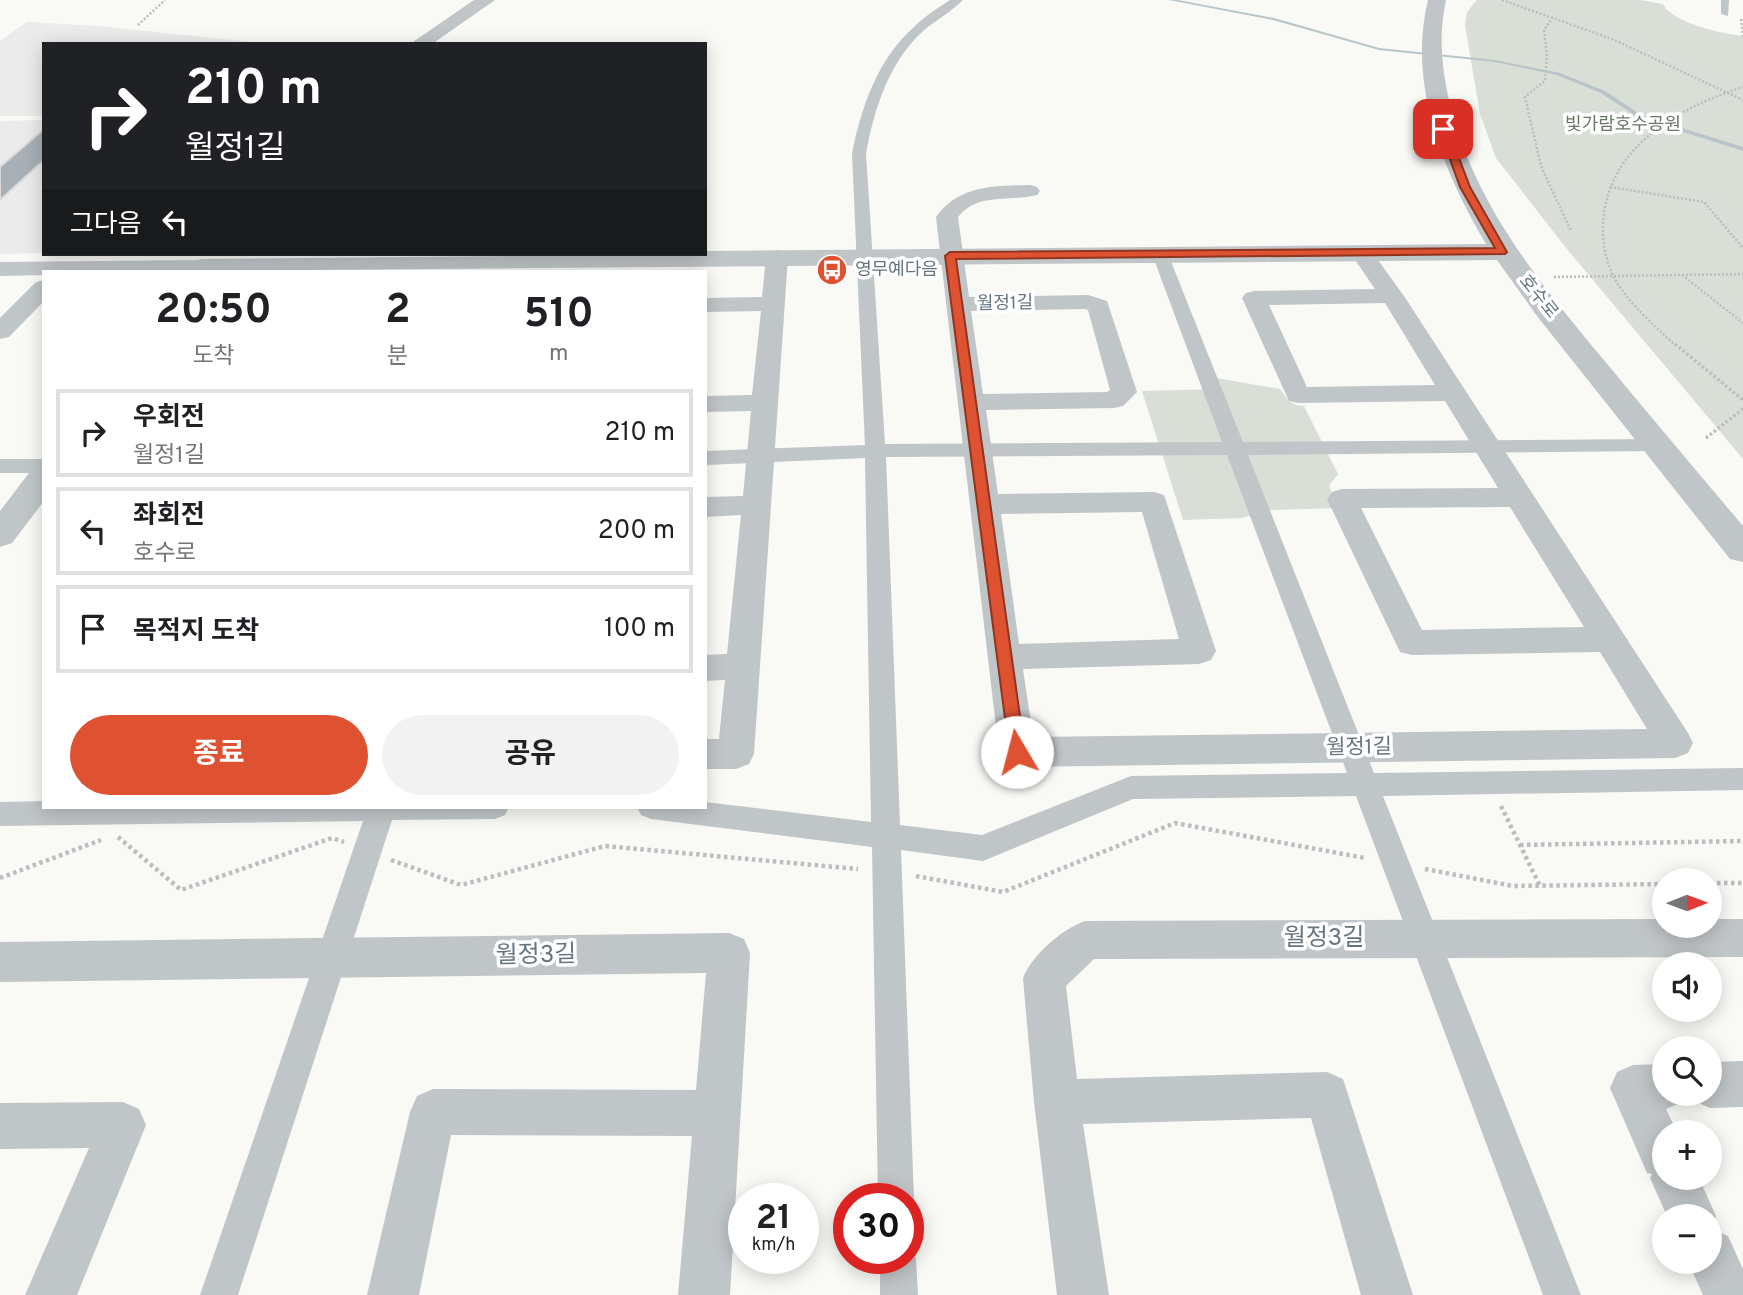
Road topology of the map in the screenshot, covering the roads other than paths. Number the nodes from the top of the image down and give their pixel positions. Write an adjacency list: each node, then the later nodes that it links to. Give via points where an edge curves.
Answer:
1 (486, 0): 6 (street)
2 (957, 0): 11 (street, via 918,29 886,68 864,125 859,154)
3 (1437, 0): 8 (street, 호수로, via 1430,36 1443,129 1465,187)
4 (1725, 0): 5 (lane)
5 (1725, 14)
6 (422, 42)
7 (1030, 191): 12 (street, 월정1길, via 988,193 958,203 947,217)
8 (1502, 252): 10 (street); 29 (street, 호수로)
9 (1160, 254): 10 (street); 12 (street); 31 (street)
10 (1362, 254): 20 (street, 월정1길)
11 (866, 256): 12 (street); 13 (street); 33 (street)
12 (950, 256): 22 (street, 월정1길)
13 (777, 257): 15 (street); 21 (street)
14 (205, 264): 16 (street); 18 (street)
15 (562, 266): 16 (street)
16 (355, 267)
17 (0, 269): 18 (street)
18 (60, 270)
19 (42, 289): 24 (street)
20 (1392, 296): 25 (street, 월정1길); 25 (street, via 1254,298 1298,395)
21 (772, 304): 23 (street); 27 (street)
22 (957, 304): 26 (street, 월정1길); 26 (street, 월정1길, via 1088,302 1099,306 1124,392 1114,400)
23 (707, 306)
24 (0, 332)
25 (1454, 393): 30 (street, 월정1길)
26 (970, 402): 32 (street, 월정1길)
27 (764, 403): 28 (street); 34 (street)
28 (707, 404)
29 (1657, 445): 30 (street); 44 (street, 호수로)
30 (1487, 447): 31 (street); 39 (street, 월정1길)
31 (1235, 448): 32 (street); 49 (street)
32 (976, 450): 33 (street); 40 (street, 월정1길)
33 (875, 451): 34 (street); 57 (street)
34 (759, 457): 35 (street); 41 (street)
35 (707, 458)
36 (0, 466): 37 (street)
37 (42, 466)
38 (42, 480): 43 (street)
39 (1519, 497): 45 (street, 월정1길); 45 (street, via 1342,499 1412,643)
40 (984, 504): 46 (street, 월정1길); 46 (street, via 1154,502 1199,651)
41 (756, 505): 42 (street); 47 (street)
42 (707, 507)
43 (0, 535)
44 (1743, 550)
45 (1609, 639): 49 (street, 월정1길, via 1675,743)
46 (1004, 657): 49 (street, 월정1길, via 1017,752)
47 (743, 667): 48 (street); 50 (street, via 736,754)
48 (707, 668)
49 (1351, 748): 52 (street)
50 (707, 754)
51 (1743, 779): 52 (street)
52 (1365, 785): 57 (street, via 1131,788 982,848); 59 (street)
53 (318, 809): 56 (street)
54 (382, 809): 60 (street)
55 (669, 809): 57 (street)
56 (0, 814)
57 (888, 834): 69 (street)
58 (1743, 938): 59 (street, 월정3길)
59 (1424, 939): 65 (street, 월정3길, via 1085,940 1044,978); 79 (street)
60 (332, 958): 61 (street, 월정3길); 66 (street, 월정3길, via 729,953); 73 (street)
61 (0, 962)
62 (1743, 1084): 63 (street)
63 (1722, 1085)
64 (1652, 1087): 68 (street, via 1633,1088)
65 (1057, 1102): 77 (street, 월정3길); 78 (street, via 1327,1095)
66 (718, 1113): 74 (street, via 433,1112); 75 (street, 월정3길)
67 (0, 1126): 72 (street, via 123,1125)
68 (1652, 1130)
69 (896, 1183)
70 (898, 1274): 76 (street)
71 (1719, 1274): 80 (street)
72 (51, 1295)
73 (219, 1295)
74 (393, 1295)
75 (704, 1295)
76 (899, 1295)
77 (1083, 1295)
78 (1387, 1295)
79 (1562, 1295)
80 (1728, 1295)

